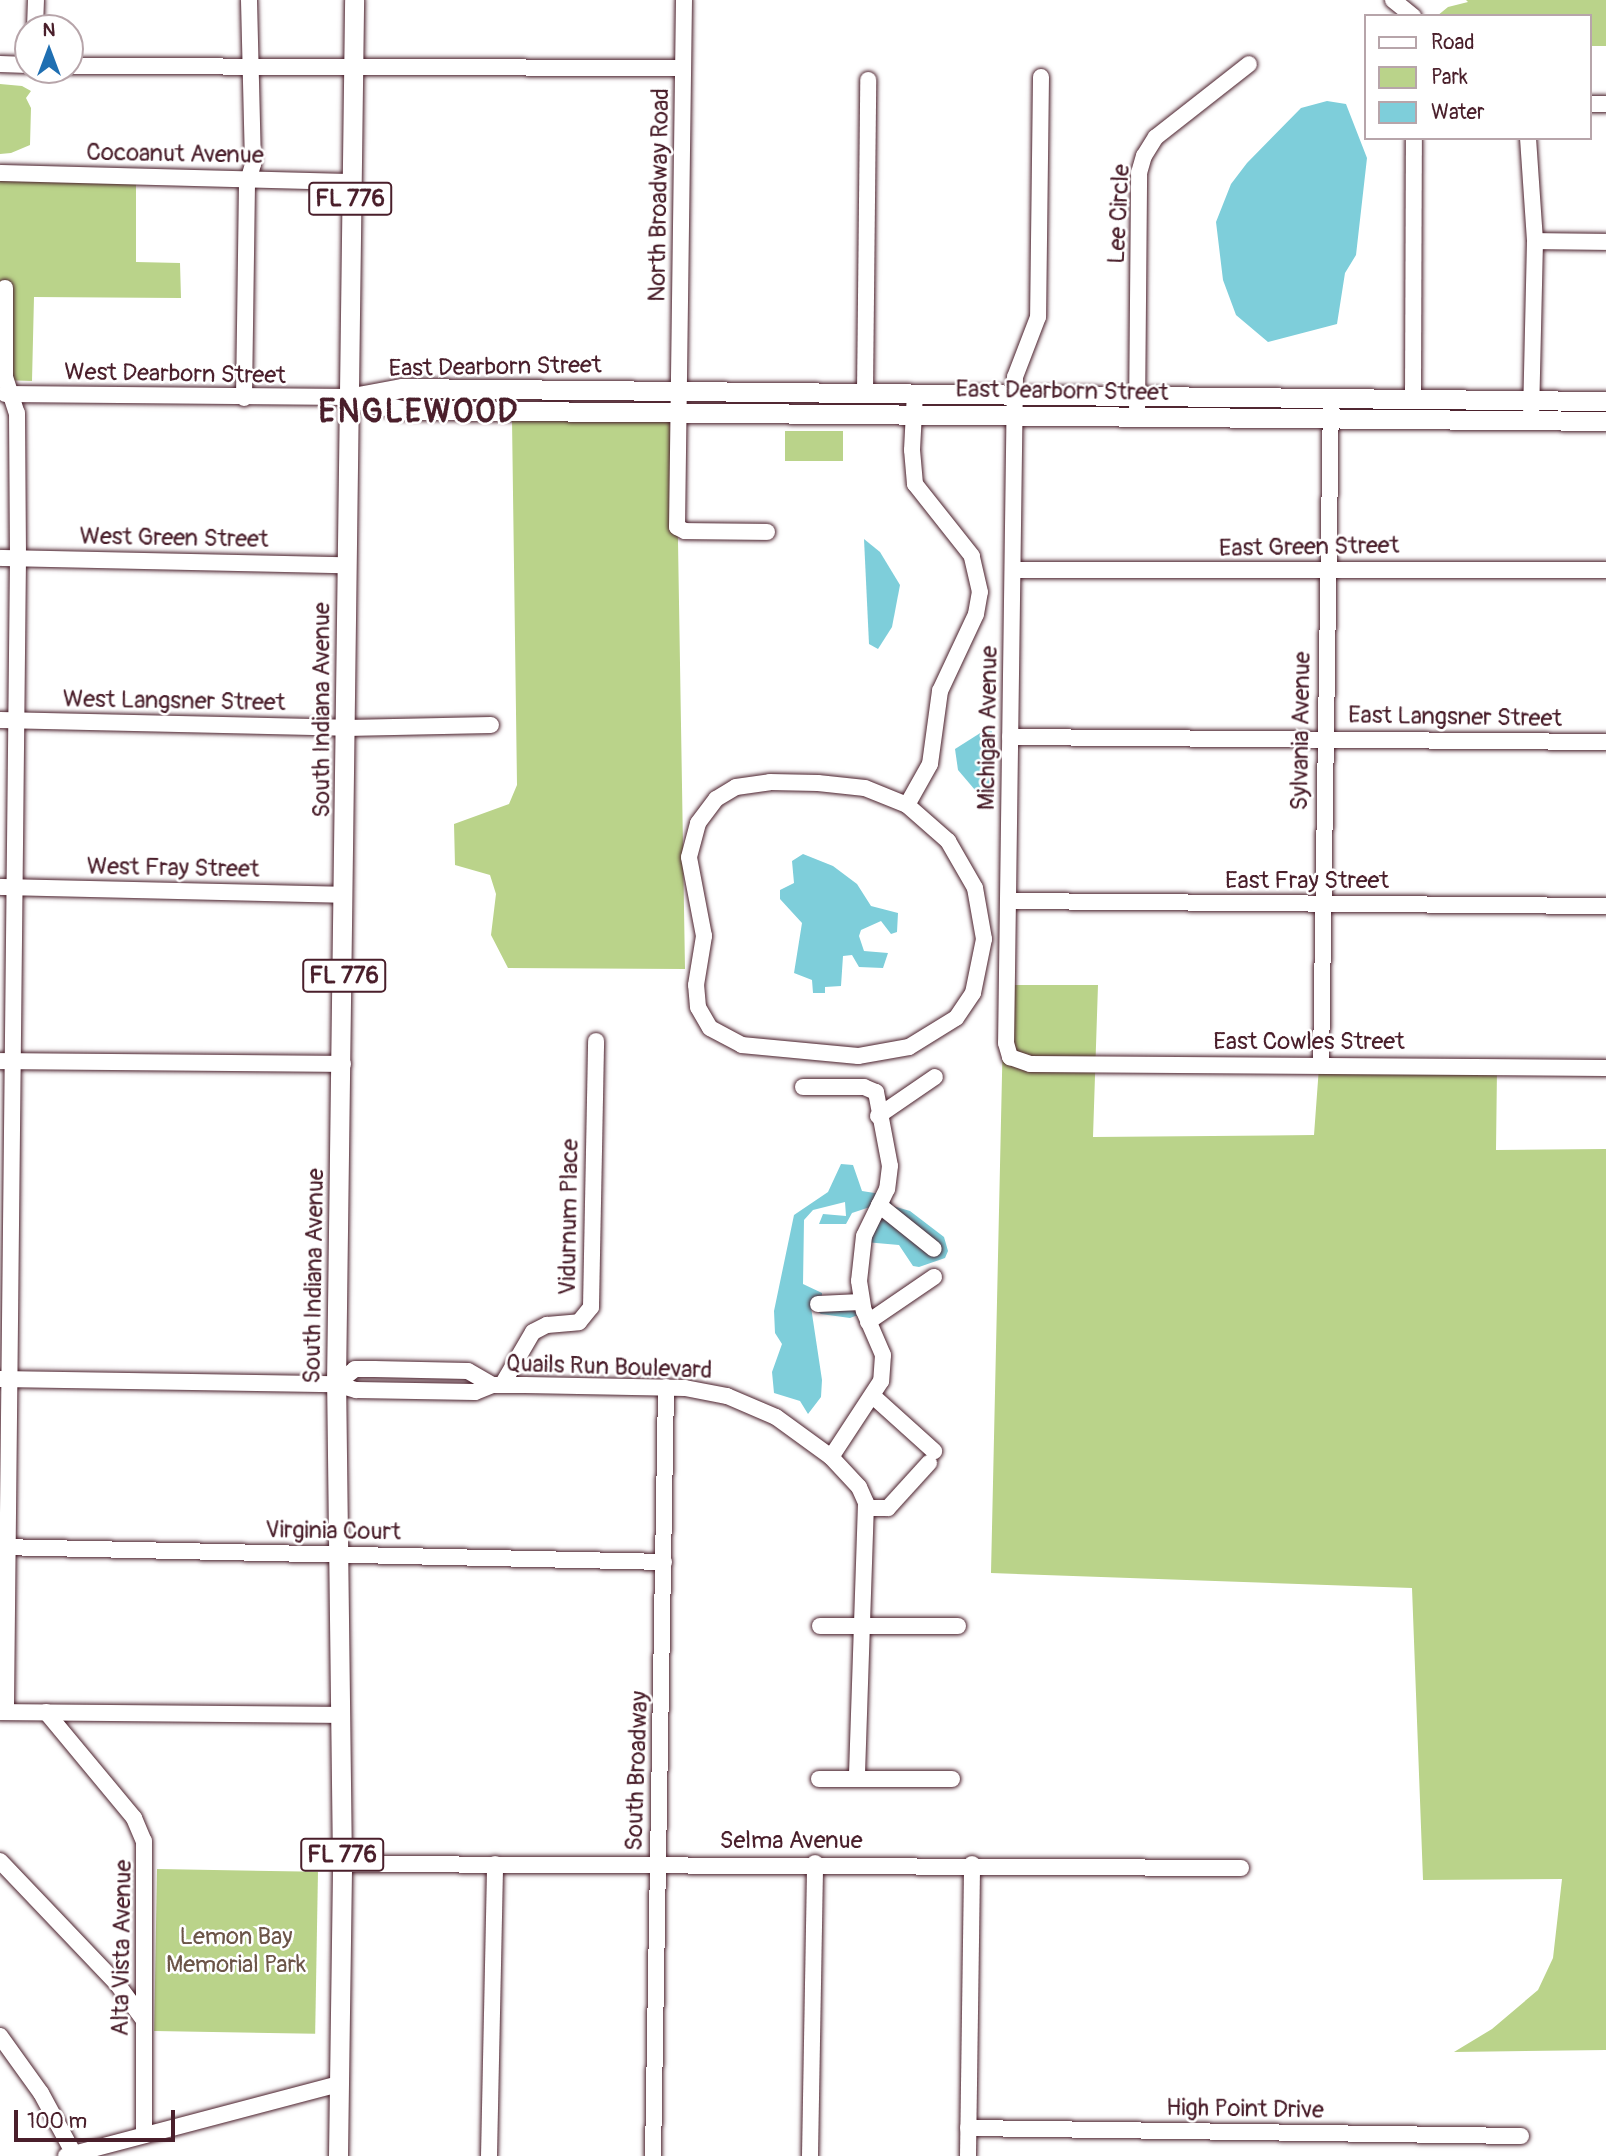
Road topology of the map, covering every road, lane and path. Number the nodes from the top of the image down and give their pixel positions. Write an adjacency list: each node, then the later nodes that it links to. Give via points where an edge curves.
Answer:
1 (249, 0): 10 (street)
2 (354, 0): 8 (main road, FL 776)
3 (684, 0): 9 (street, North Broadway Road)
4 (1393, 0): 5 (street)
5 (1410, 14)
6 (1250, 64): 26 (street, Lee Circle, via 1156,137 1144,156 1139,173)
7 (84, 66): 10 (street)
8 (352, 68): 9 (street); 10 (street); 17 (main road, FL 776)
9 (684, 68): 21 (street, North Broadway Road)
10 (249, 69): 16 (street)
11 (1041, 77): 25 (street, Michigan Avenue, via 1038,317 1017,366)
12 (868, 80): 22 (street)
13 (1528, 140): 18 (street)
14 (1414, 141): 30 (street)
15 (0, 173): 16 (street, Cocoanut Avenue)
16 (250, 178): 17 (street, Cocoanut Avenue); 28 (street)
17 (350, 182): 27 (main road, FL 776)
18 (1535, 241): 19 (street); 31 (street)
19 (1606, 242)
20 (5, 288): 24 (street)
21 (678, 390): 22 (main road, East Dearborn Street); 27 (main road, East Dearborn Street, via 402,388); 33 (street, North Broadway Road)
22 (864, 392): 23 (main road, East Dearborn Street)
23 (915, 393): 25 (main road, East Dearborn Street); 34 (street)
24 (6, 394): 28 (street, West Dearborn Street); 42 (street, via 17,413)
25 (1015, 394): 26 (main road, East Dearborn Street); 35 (street, Michigan Avenue)
26 (1137, 395): 29 (main road, East Dearborn Street); 36 (street, Lee Circle)
27 (349, 397): 28 (street, West Dearborn Street); 33 (main road, East Dearborn Street, via 402,410); 43 (main road, South Indiana Avenue / FL 776)
28 (244, 398)
29 (1331, 398): 30 (main road, East Dearborn Street); 37 (street, Sylvania Avenue)
30 (1413, 398): 31 (main road, East Dearborn Street)
31 (1532, 399): 32 (main road, East Dearborn Street); 38 (street)
32 (1606, 401)
33 (678, 411): 34 (main road, East Dearborn Street); 40 (street, North Broadway Road, via 677,527 685,531)
34 (914, 414): 35 (main road, East Dearborn Street); 53 (street, via 915,484 972,556 980,592 976,614 940,691 930,764)
35 (1015, 415): 36 (main road, East Dearborn Street); 45 (street, Michigan Avenue)
36 (1137, 416): 37 (main road, East Dearborn Street)
37 (1330, 419): 38 (main road, East Dearborn Street); 44 (street, Sylvania Avenue)
38 (1531, 421): 39 (main road, East Dearborn Street)
39 (1606, 421)
40 (767, 532)
41 (0, 558): 42 (street, West Green Street)
42 (18, 558): 43 (street, West Green Street); 47 (street)
43 (347, 565): 49 (main road, South Indiana Avenue / FL 776)
44 (1327, 567): 45 (street, East Green Street, via 1175,573); 46 (street, East Green Street); 51 (street, Sylvania Avenue)
45 (1013, 570): 50 (street, Michigan Avenue)
46 (1606, 570)
47 (8, 720): 49 (street, West Langsner Street); 54 (street)
48 (491, 725): 49 (street)
49 (346, 729): 55 (main road, South Indiana Avenue / FL 776)
50 (1010, 737): 51 (street, East Langsner Street); 56 (street, Michigan Avenue)
51 (1323, 738): 52 (street, East Langsner Street); 57 (street, Sylvania Avenue)
52 (1606, 742)
53 (907, 805): 53 (street, via 959,856 980,906 982,964 963,1010 925,1040 870,1055 742,1045 719,1036 705,1021 696,998 704,936 689,857 698,823 710,804 736,788 770,782 860,787)
54 (8, 887): 55 (street, West Fray Street); 61 (street)
55 (345, 895): 62 (main road, South Indiana Avenue / FL 776)
56 (1008, 901): 57 (street, East Fray Street); 60 (street, Michigan Avenue, via 1006,1043)
57 (1322, 905): 58 (street, East Fray Street); 63 (street, Sylvania Avenue)
58 (1606, 906)
59 (596, 1041): 76 (street, Vidurnum Place, via 591,1307 579,1322 547,1325 533,1332)
60 (1013, 1060): 63 (street, East Cowles Street)
61 (6, 1061): 62 (street); 74 (street)
62 (343, 1064): 75 (main road, South Indiana Avenue / FL 776)
63 (1321, 1064): 64 (street, East Cowles Street)
64 (1606, 1068)
65 (935, 1077): 67 (street)
66 (803, 1087): 67 (street, via 864,1087 876,1092)
67 (878, 1116): 68 (street, via 890,1166)
68 (879, 1205): 69 (street); 71 (street, via 862,1246)
69 (934, 1249)
70 (934, 1277): 73 (street)
71 (862, 1302): 72 (street); 73 (street)
72 (818, 1304)
73 (868, 1322): 78 (street, via 883,1355)
74 (4, 1379): 75 (street); 81 (street)
75 (336, 1384): 76 (street, Quails Run Boulevard, via 355,1369 374,1369 468,1371); 82 (main road, South Indiana Avenue / FL 776)
76 (497, 1385): 77 (street, Quails Run Boulevard)
77 (666, 1387): 79 (street, Quails Run Boulevard, via 704,1390 765,1412); 83 (street, South Broadway)
78 (874, 1397): 79 (street); 80 (street, via 931,1457 888,1508)
79 (831, 1457): 80 (street, Quails Run Boulevard, via 859,1487)
80 (867, 1508): 85 (street)
81 (4, 1547): 82 (street, Virginia Court); 87 (street)
82 (337, 1554): 83 (street, Virginia Court); 89 (main road, South Indiana Avenue / FL 776)
83 (664, 1562): 94 (street, South Broadway)
84 (820, 1626): 85 (street)
85 (860, 1626): 86 (street); 91 (street)
86 (958, 1626)
87 (3, 1712): 88 (street)
88 (46, 1712): 89 (street); 100 (street, Alta Vista Avenue, via 134,1818 144,1841)
89 (340, 1715): 96 (main road, South Indiana Avenue / FL 776)
90 (819, 1779): 91 (street)
91 (857, 1779): 92 (street)
92 (952, 1779)
93 (0, 1861): 100 (street, via 118,1985)
94 (656, 1863): 95 (street, Selma Avenue); 97 (street, Selma Avenue); 109 (street, South Broadway)
95 (815, 1863): 98 (street, Selma Avenue); 110 (street)
96 (342, 1864): 97 (street, Selma Avenue); 102 (main road, South Indiana Avenue / FL 776)
97 (495, 1864): 108 (street)
98 (972, 1864): 99 (street, Selma Avenue); 103 (street)
99 (1241, 1868)
100 (143, 2019): 104 (street, Alta Vista Avenue)
101 (0, 2036): 106 (street, via 41,2093)
102 (339, 2084): 104 (street); 107 (main road, South Indiana Avenue / FL 776)
103 (968, 2129): 105 (street, High Point Drive); 111 (street)
104 (144, 2136): 106 (street)
105 (1521, 2136)
106 (70, 2155)
107 (338, 2156)
108 (489, 2156)
109 (653, 2156)
110 (810, 2156)
111 (968, 2156)

